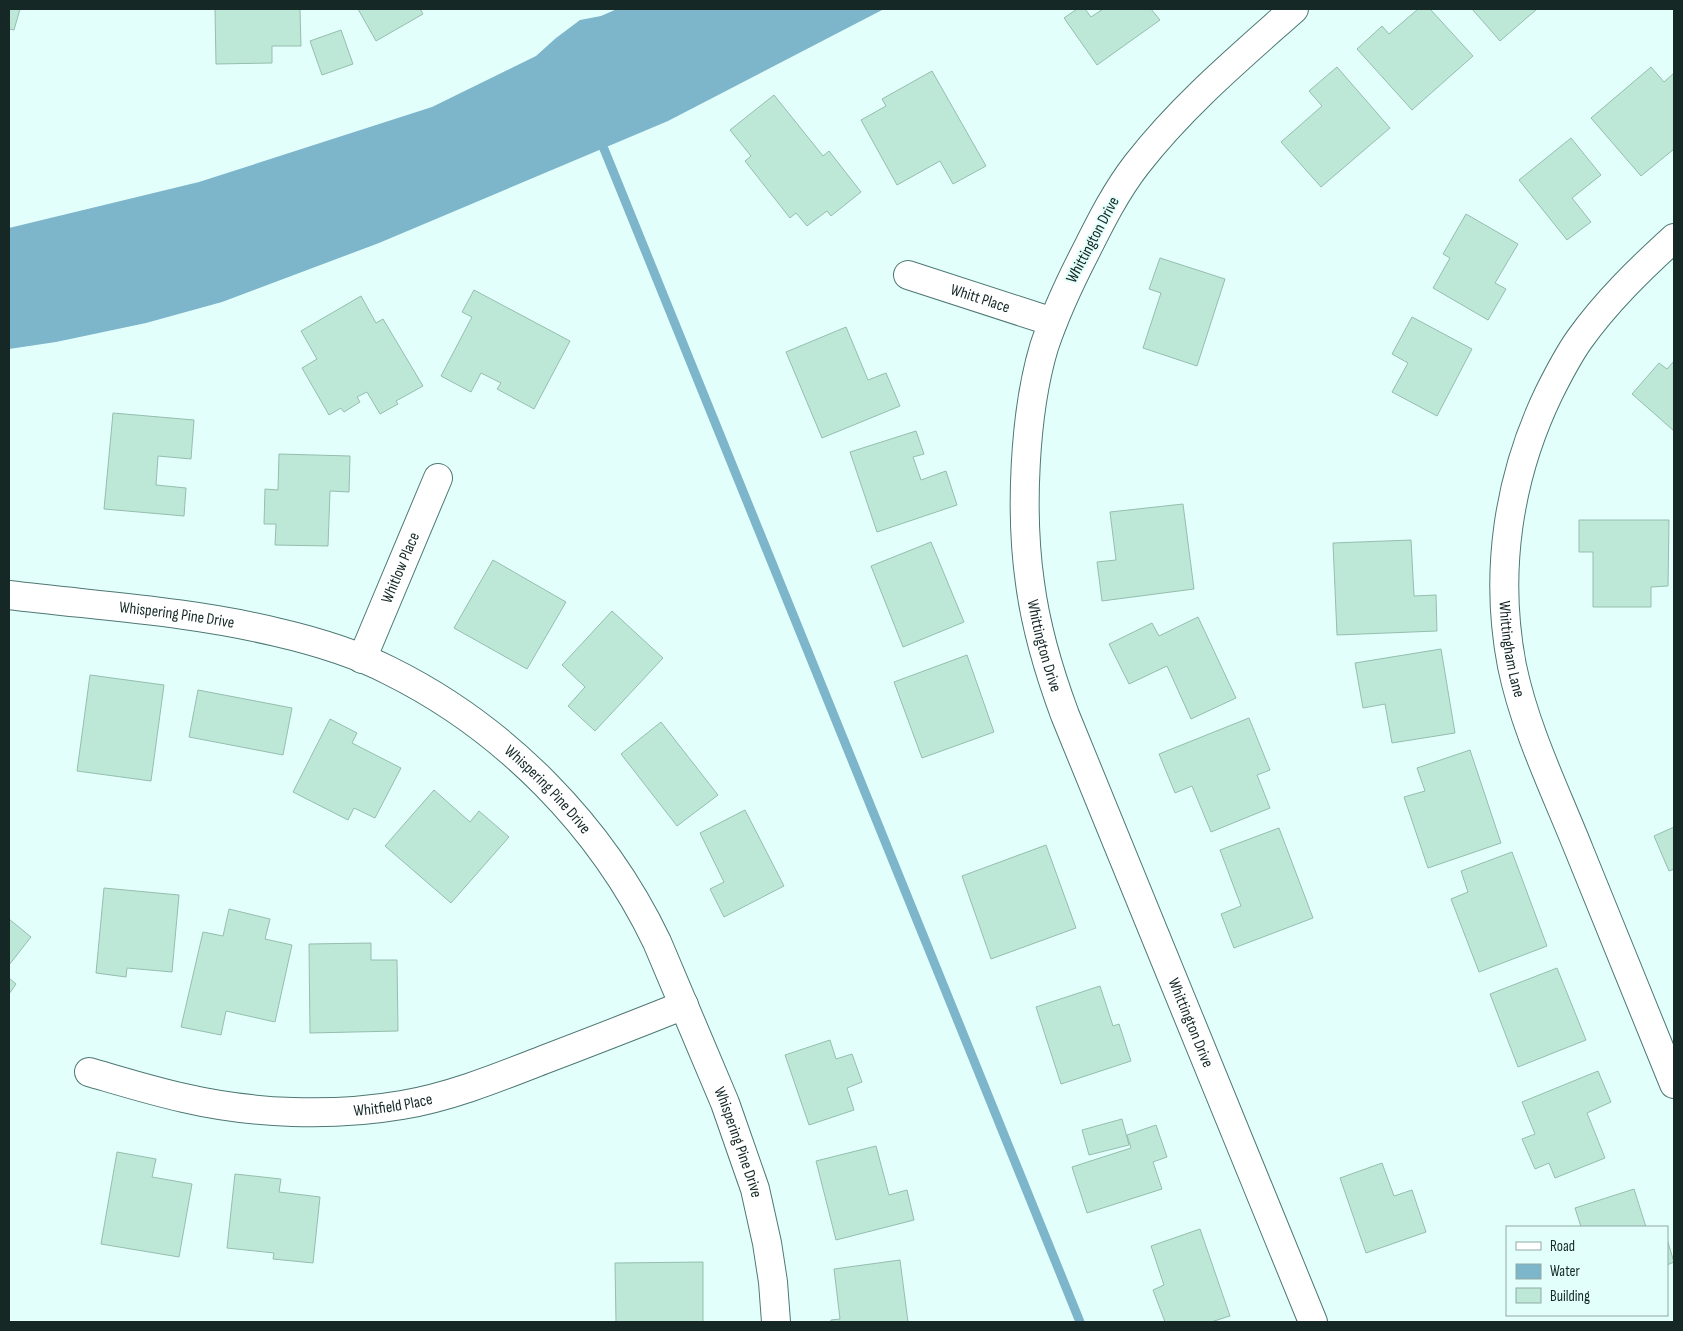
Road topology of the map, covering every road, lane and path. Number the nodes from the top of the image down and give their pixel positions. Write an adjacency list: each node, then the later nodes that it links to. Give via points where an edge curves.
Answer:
1 (1294, 9): 4 (street, Whittington Drive, via 1198,96 1136,165 1107,210)
2 (1674, 238): 10 (street, Whittingham Lane, via 1592,323 1566,358 1530,437 1514,487 1504,586 1512,668 1533,735)
3 (908, 275): 4 (street, Whitt Place)
4 (1053, 322): 12 (street, Whittington Drive, via 1037,377 1026,468 1027,558 1046,658 1065,715)
5 (438, 478): 7 (street, Whitlow Place)
6 (9, 595): 7 (street, Whispering Pine Drive, via 241,624 308,640)
7 (362, 659): 8 (street, Whispering Pine Drive, via 414,683 456,710 516,756 552,792 602,849 630,892 645,917)
8 (684, 1006): 9 (street, Whitfield Place, via 472,1086 402,1105 368,1109 297,1112 223,1105 184,1098); 11 (street, Whispering Pine Drive, via 725,1103 755,1189 768,1253)
9 (89, 1072)
10 (1674, 1084)
11 (776, 1322)
12 (1312, 1322)

